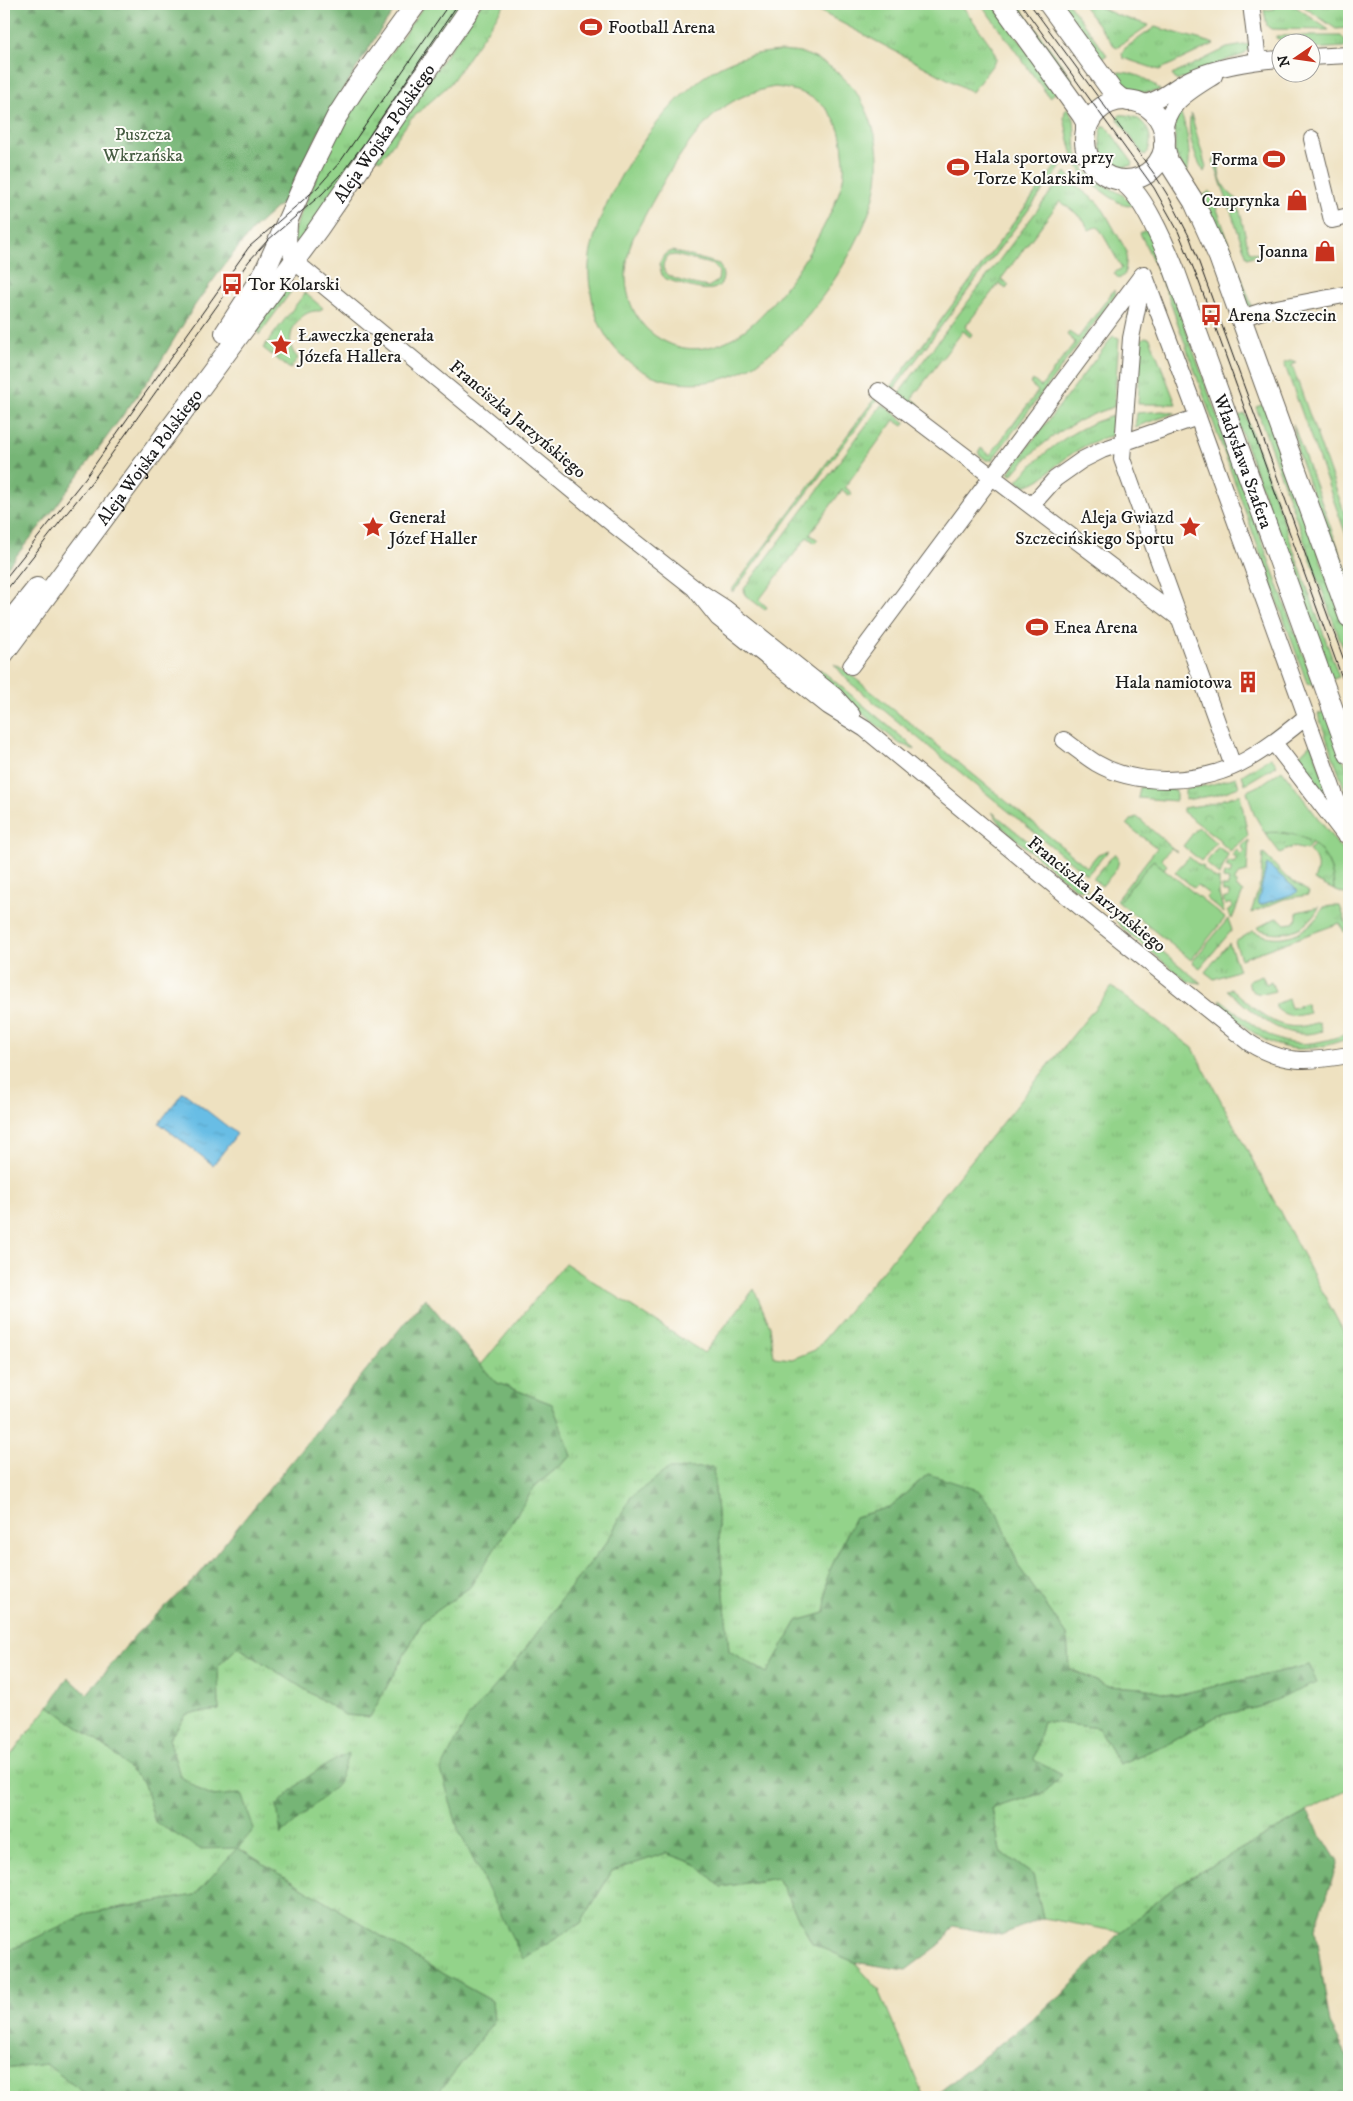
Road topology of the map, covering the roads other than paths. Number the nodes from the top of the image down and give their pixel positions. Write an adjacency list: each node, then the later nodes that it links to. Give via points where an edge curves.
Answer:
1 (416, 4): 17 (main road, Aleja Wojska Polskiego, via 331,127)
2 (473, 4): 18 (main road, Aleja Wojska Polskiego)
3 (1002, 4): 12 (main road, via 1082,115)
4 (1049, 4): 11 (main road, via 1113,92)
5 (1251, 4): 9 (street)
6 (1349, 54): 7 (street)
7 (1320, 56)
8 (1270, 60): 9 (street)
9 (1258, 61): 10 (street)
10 (1228, 67): 11 (street, via 1196,76 1152,101); 14 (street, via 1174,106 1167,117)
11 (1133, 102): 12 (main road, via 1112,102 1100,109); 14 (main road, via 1156,116)
12 (1086, 131): 15 (main road, via 1085,144 1091,161 1103,174)
13 (1312, 140): 16 (street, via 1332,220)
14 (1164, 141): 15 (main road, via 1160,158 1151,170 1137,178); 22 (main road, via 1168,161 1194,202 1213,242)
15 (1120, 180): 36 (main road, Władysława Szafera, via 1134,192 1168,254)
16 (1349, 216)
17 (290, 217): 18 (street, Aleja Wojska Polskiego, via 288,244); 20 (main road, Aleja Wojska Polskiego)
18 (294, 261): 20 (street, Aleja Wojska Polskiego, via 278,266); 31 (main road, Aleja Wojska Polskiego); 42 (street, Franciszka Jarzyńskiego, via 694,588 725,608 835,696 865,729 1241,1038 1279,1058)
19 (1144, 274): 24 (street); 25 (street, via 1131,338); 26 (street)
20 (262, 277): 30 (main road, Aleja Wojska Polskiego, via 131,465)
21 (1349, 294): 22 (street)
22 (1241, 318): 28 (main road)
23 (879, 391): 26 (street)
24 (1198, 417): 25 (street); 33 (street)
25 (1123, 444): 27 (street, via 1102,450 1072,466 1055,479); 29 (street, via 1122,460)
26 (992, 476): 27 (street); 32 (street)
27 (1031, 506): 29 (street)
28 (1349, 617)
29 (1180, 618): 37 (street)
30 (4, 629)
31 (4, 653)
32 (850, 666)
33 (1307, 716): 35 (street); 38 (street)
34 (1064, 740): 37 (street, via 1096,763 1136,776 1179,779)
35 (1274, 743): 37 (street); 39 (street)
36 (1349, 754)
37 (1233, 766)
38 (1349, 834)
39 (1349, 841)
40 (1349, 1044): 42 (street, Franciszka Jarzyńskiego)
41 (1349, 1055): 42 (street, Franciszka Jarzyńskiego)
42 (1317, 1060)

